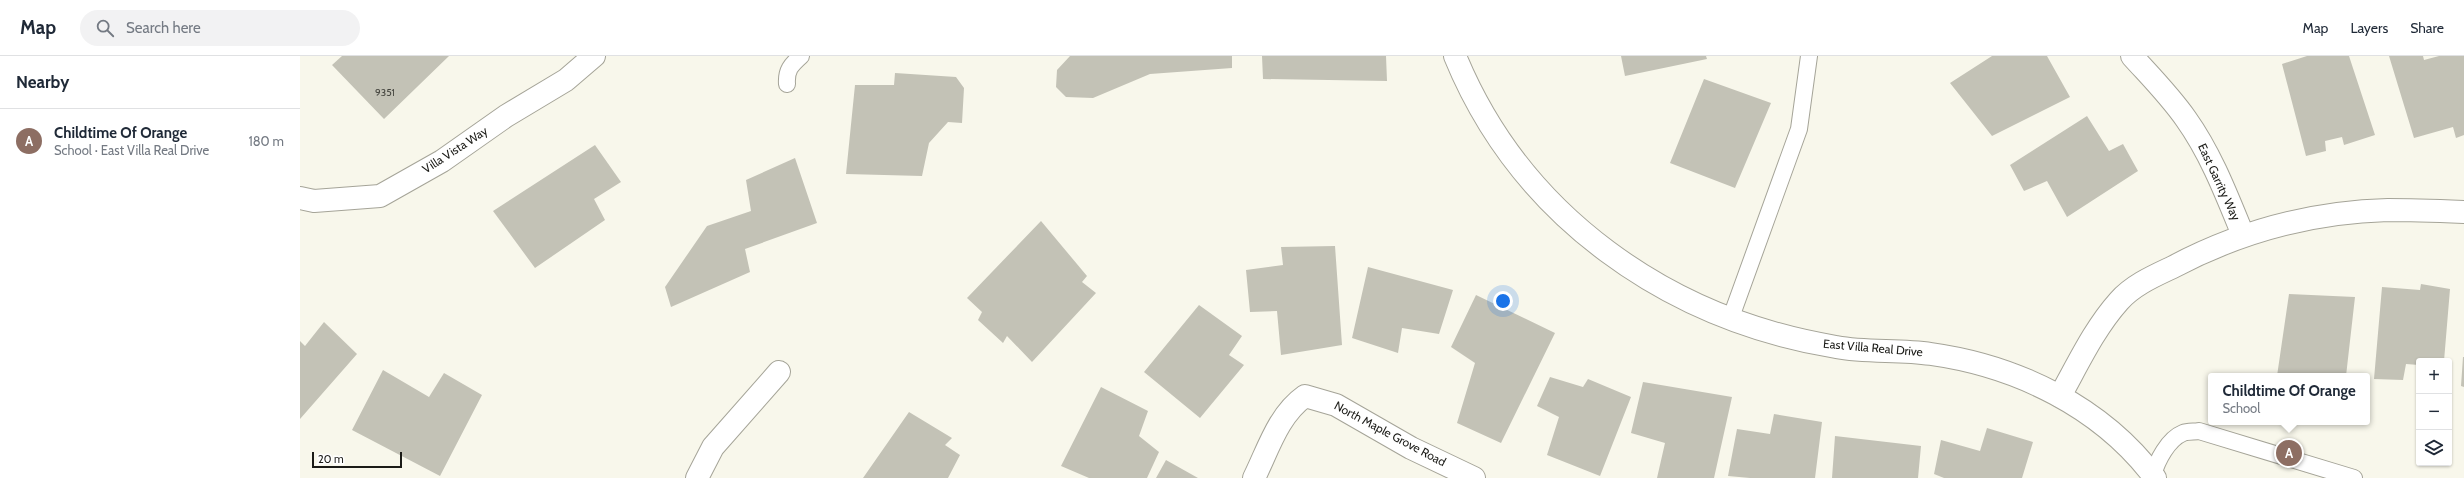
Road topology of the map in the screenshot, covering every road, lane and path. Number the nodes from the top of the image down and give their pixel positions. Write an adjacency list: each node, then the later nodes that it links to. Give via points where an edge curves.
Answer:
1 (594, 56): 7 (street, Villa Vista Way, via 566,80 506,116 442,161 380,196 314,201)
2 (801, 56): 6 (lane, via 786,74)
3 (1455, 56): 10 (street, East Villa Real Drive, via 1477,101 1500,139 1533,182 1566,217 1612,256 1649,281 1695,306)
4 (1809, 56): 10 (lane, via 1799,129)
5 (2132, 56): 9 (street, East Garrity Way, via 2187,120 2214,167)
6 (787, 84)
7 (300, 198)
8 (2464, 212): 9 (street, via 2388,210 2342,214)
9 (2243, 235): 12 (street, via 2185,260 2140,284 2120,300 2088,345)
10 (1730, 320): 12 (street, East Villa Real Drive, via 1783,337 1839,348 1928,353 1964,359 1997,367)
11 (779, 372): 14 (street, via 712,447)
12 (2060, 396): 13 (street, East Villa Real Drive, via 2095,418)
13 (2154, 477): 17 (lane, via 2156,463 2173,440 2184,432 2199,432)
14 (697, 478)
15 (1254, 478): 16 (street, North Maple Grove Road, via 1280,423 1288,411 1305,396 1336,405 1411,448)
16 (1474, 478)
17 (2354, 478)

